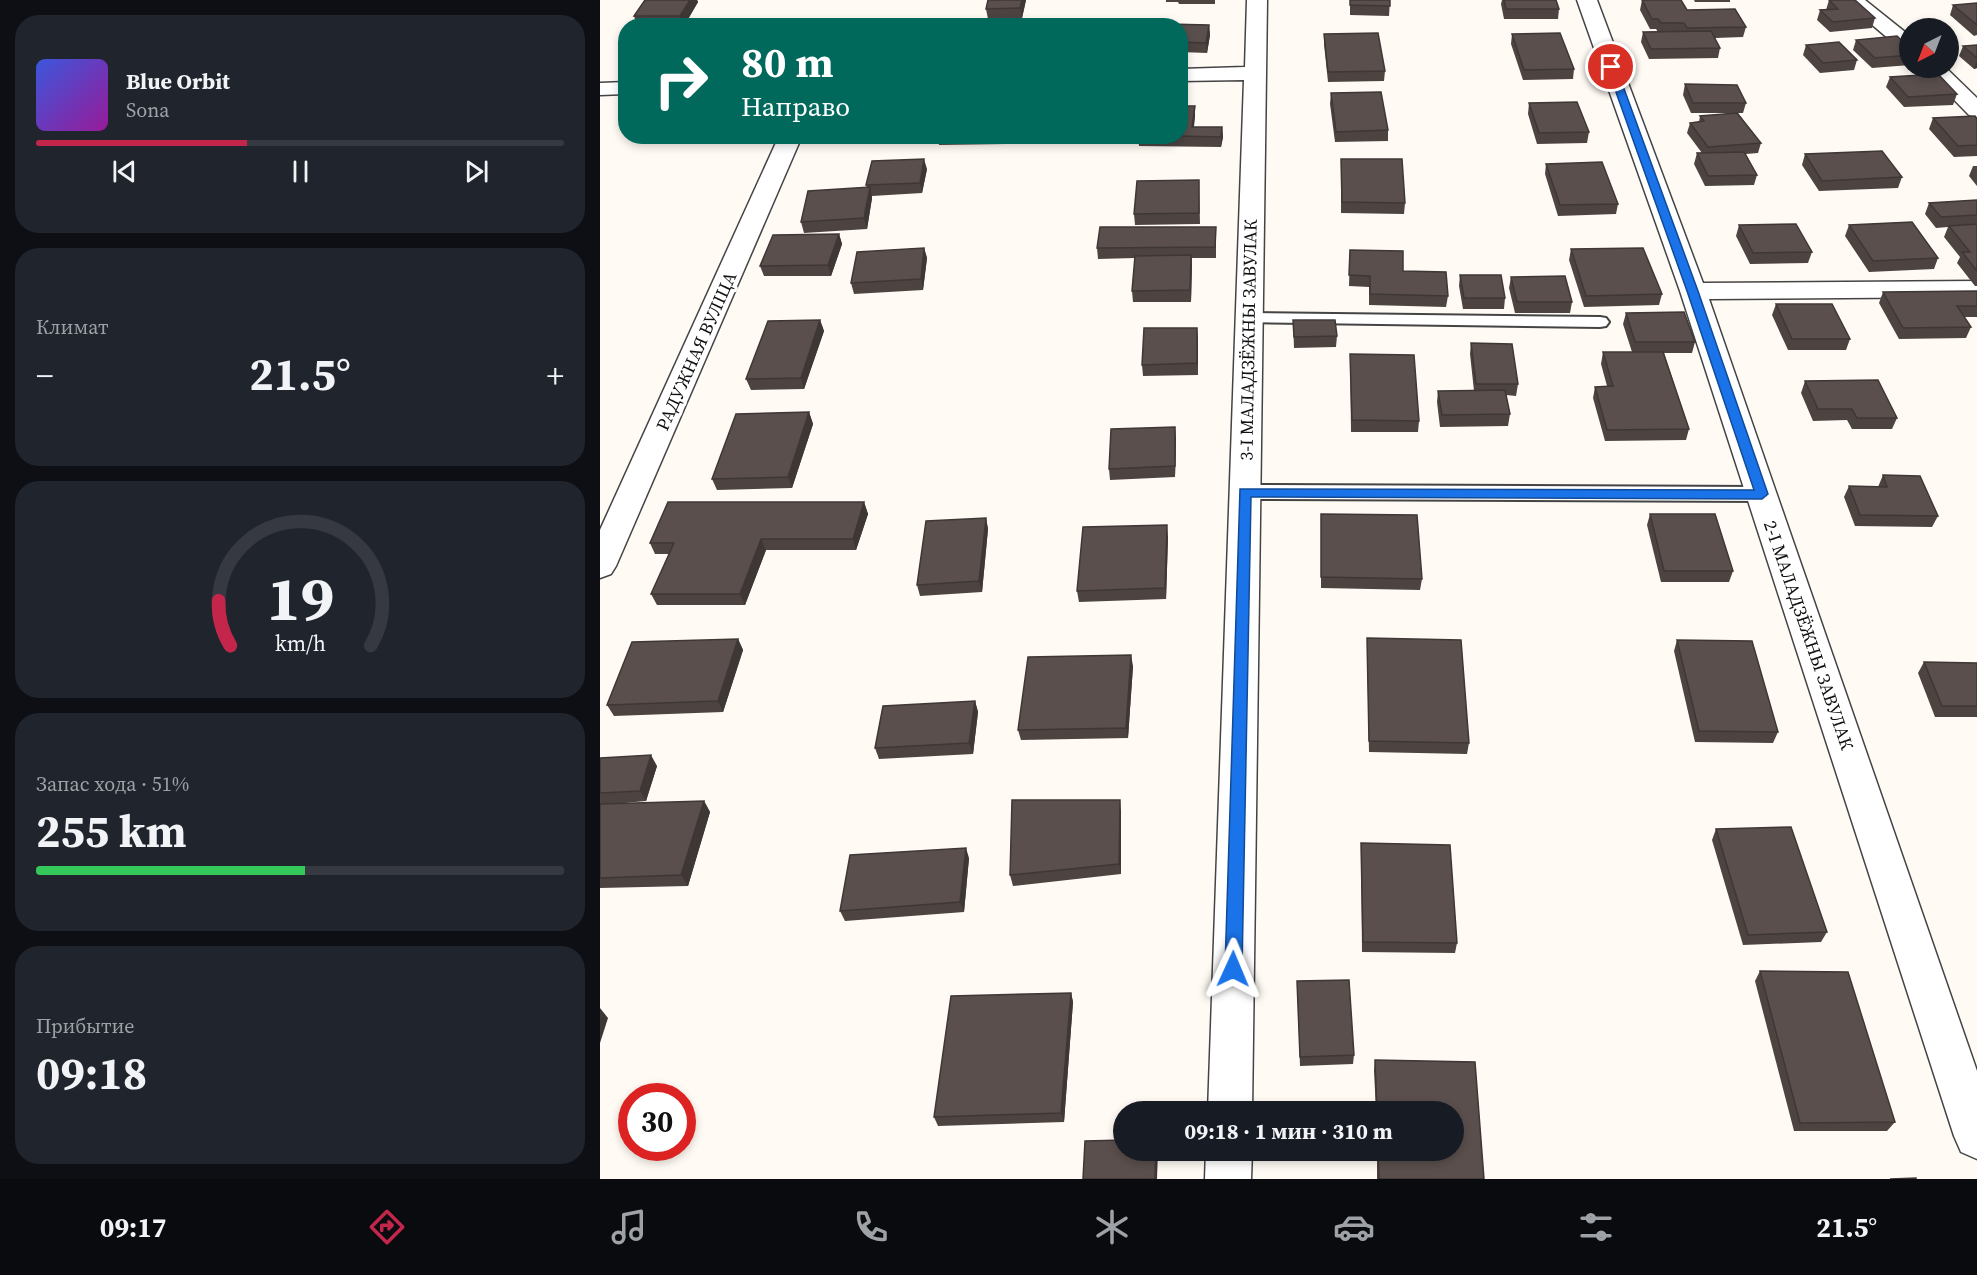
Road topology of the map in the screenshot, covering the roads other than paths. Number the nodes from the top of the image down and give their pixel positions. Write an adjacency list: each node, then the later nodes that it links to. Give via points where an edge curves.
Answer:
1 (1257, 0): 5 (street, 3-І МАЛАДЗЁЖНЫ ЗАВУЛАК)
2 (1587, 0): 13 (street, 2-І МАЛАДЗЁЖНЫ ЗАВУЛАК)
3 (1853, 0): 4 (street)
4 (1899, 38)
5 (1254, 73): 6 (street); 14 (street, 3-І МАЛАДЗЁЖНЫ ЗАВУЛАК)
6 (1188, 75)
7 (1944, 78): 10 (street)
8 (618, 88): 9 (street)
9 (600, 89)
10 (1977, 110)
11 (787, 144): 18 (street, РАДУЖНАЯ ВУЛІЦА)
12 (1977, 289): 13 (street)
13 (1693, 291): 17 (street, 2-І МАЛАДЗЁЖНЫ ЗАВУЛАК)
14 (1248, 318): 15 (lane); 16 (street, 3-І МАЛАДЗЁЖНЫ ЗАВУЛАК)
15 (1600, 322)
16 (1245, 492): 17 (lane); 19 (street, 3-І МАЛАДЗЁЖНЫ ЗАВУЛАК)
17 (1762, 494): 20 (street, 2-І МАЛАДЗЁЖНЫ ЗАВУЛАК)
18 (600, 566)
19 (1230, 1101)
20 (1977, 1136)
21 (1229, 1161): 22 (street)
22 (1228, 1179)

